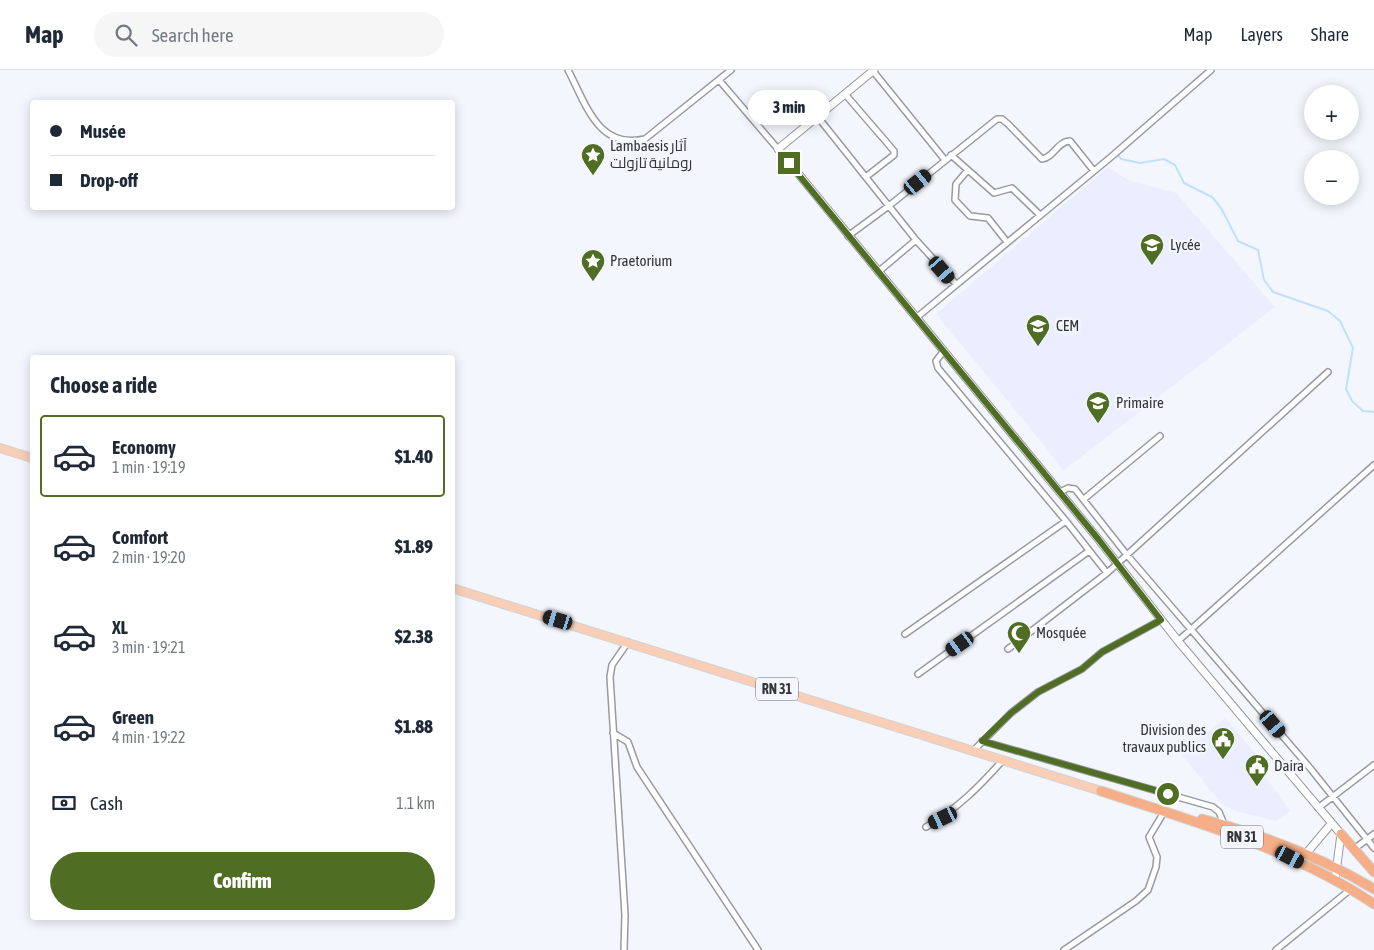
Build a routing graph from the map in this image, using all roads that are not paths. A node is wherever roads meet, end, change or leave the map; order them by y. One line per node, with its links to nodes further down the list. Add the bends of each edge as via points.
1 (568, 70): 5 (street, via 598,126 619,141 632,142 645,139)
2 (731, 70): 5 (street)
3 (1211, 70): 12 (street)
4 (874, 71): 6 (street); 10 (street)
5 (719, 80): 8 (street)
6 (845, 94): 7 (street); 13 (street, via 894,151 894,155)
7 (817, 116): 8 (street); 13 (street)
8 (778, 149): 16 (street)
9 (951, 155): 10 (street); 11 (street); 12 (street, via 999,118 1042,159 1068,140)
10 (945, 160): 14 (street)
11 (967, 171): 15 (street, via 994,193 1014,189); 18 (street, via 956,184 955,200 970,216 988,218)
12 (1094, 171): 15 (street)
13 (867, 176): 14 (street)
14 (890, 205): 16 (street); 17 (street)
15 (1040, 215): 18 (street)
16 (848, 236): 19 (street)
17 (916, 240): 19 (street); 20 (street)
18 (1007, 242): 20 (street)
19 (878, 272): 21 (street)
20 (956, 284): 21 (street)
21 (916, 318): 22 (street)
22 (943, 352): 28 (street); 30 (street, via 936,361 938,368)
23 (1328, 372): 32 (street)
24 (1160, 436): 29 (street)
25 (0, 448): 26 (main road)
26 (30, 457)
27 (1374, 465): 37 (street)
28 (1060, 492): 29 (street, via 1076,488); 33 (street)
29 (1084, 499): 32 (street)
30 (1066, 520): 31 (street); 38 (street)
31 (1088, 551): 34 (street); 42 (street)
32 (1127, 555): 33 (street); 37 (street)
33 (1118, 563): 34 (street); 36 (street)
34 (1107, 573): 41 (street)
35 (455, 589): 40 (main road, RN 31)
36 (1161, 620): 39 (street); 44 (street, via 1038,692)
37 (1191, 631): 39 (street); 49 (street)
38 (905, 634)
39 (1178, 641): 50 (street)
40 (628, 642): 43 (street, via 610,671); 45 (main road, RN 31)
41 (1008, 648)
42 (918, 674)
43 (613, 733): 68 (street, via 625,915); 69 (street, via 630,745 637,767)
44 (982, 741): 45 (street); 52 (street, via 1206,804 1217,809)
45 (973, 751): 46 (main road, RN 31)
46 (1003, 760): 48 (main road, RN 31); 54 (street, via 971,796)
47 (1374, 765): 49 (street)
48 (1100, 791): 51 (highway, RN 31); 52 (highway, RN 31)
49 (1333, 797): 50 (street); 57 (street)
50 (1318, 808): 53 (street)
51 (1164, 812): 61 (highway, RN 31, via 1254,841); 70 (street, via 1149,837 1157,856 1148,890)
52 (1224, 824): 60 (highway, RN 31, via 1260,834)
53 (1331, 824): 55 (street); 60 (street)
54 (926, 827)
55 (1341, 834): 59 (highway); 62 (street)
56 (1374, 834): 57 (street)
57 (1367, 839): 58 (street); 59 (street)
58 (1374, 848)
59 (1354, 849): 63 (highway)
60 (1306, 853): 61 (street); 62 (highway, RN 31)
61 (1299, 862): 64 (highway, RN 31)
62 (1336, 868): 64 (street); 66 (highway, RN 31)
63 (1374, 872)
64 (1335, 880): 65 (highway, RN 31)
65 (1351, 889): 67 (highway, RN 31); 71 (street)
66 (1374, 889)
67 (1374, 904)
68 (624, 950)
69 (758, 950)
70 (1064, 950)
71 (1276, 950)

